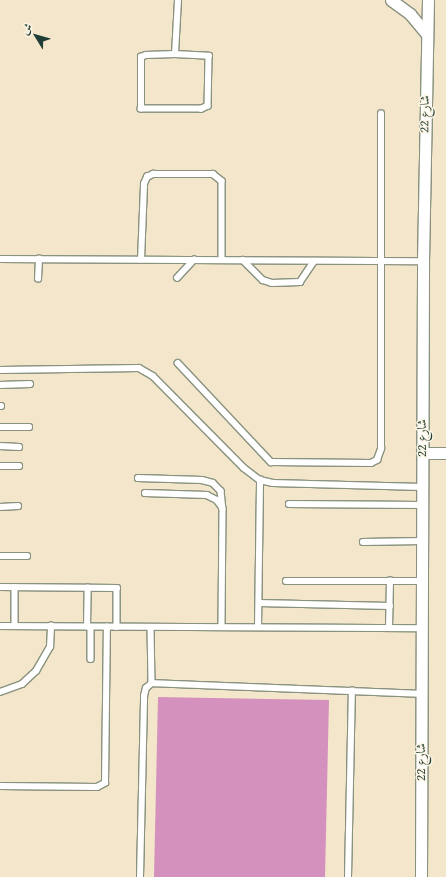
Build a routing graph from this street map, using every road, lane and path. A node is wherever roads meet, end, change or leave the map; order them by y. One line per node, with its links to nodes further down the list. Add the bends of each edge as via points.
1 (178, 0): 5 (lane)
2 (391, 0): 4 (street, via 410,14)
3 (428, 0): 4 (street, شارع 22)
4 (427, 34): 15 (street, شارع 22)
5 (175, 54): 5 (lane, via 146,54 142,57 141,109 202,109 208,106 209,56)
6 (382, 114): 14 (lane)
7 (0, 259): 8 (lane)
8 (39, 259): 9 (lane); 17 (lane)
9 (141, 260): 10 (lane); 11 (lane, via 144,184 146,177 153,174 216,175 222,182)
10 (194, 260): 11 (lane); 16 (lane)
11 (222, 260): 12 (lane)
12 (244, 260): 13 (lane); 13 (lane, via 269,283 300,282)
13 (314, 261): 14 (lane)
14 (381, 261): 15 (lane); 18 (lane, via 381,449 379,457 374,462 270,462)
15 (423, 261): 26 (street, شارع 22)
16 (177, 278)
17 (38, 279)
18 (178, 364)
19 (0, 370): 31 (lane, via 139,368 153,376 244,468)
20 (30, 384): 21 (lane)
21 (0, 385)
22 (0, 427): 23 (lane)
23 (29, 427)
24 (0, 446): 25 (lane)
25 (19, 446)
26 (422, 453): 27 (street); 32 (street, شارع 22)
27 (446, 453)
28 (0, 466): 29 (lane)
29 (19, 466)
30 (138, 478): 38 (lane, via 208,481 221,492)
31 (260, 480): 32 (lane, via 273,483); 49 (lane)
32 (422, 487): 35 (street, شارع 22)
33 (145, 493): 38 (lane, via 207,495 217,500)
34 (289, 504): 35 (lane)
35 (422, 505): 39 (street, شارع 22)
36 (18, 506): 37 (lane)
37 (0, 507)
38 (223, 509): 58 (lane)
39 (422, 541): 40 (lane); 45 (street, شارع 22)
40 (363, 542)
41 (0, 556): 42 (lane)
42 (27, 556)
43 (286, 581): 44 (lane)
44 (390, 581): 45 (lane); 50 (lane)
45 (422, 581): 61 (street, شارع 22)
46 (0, 587): 47 (lane)
47 (15, 587): 48 (lane); 52 (lane)
48 (88, 588): 54 (lane, via 117,588); 55 (lane)
49 (259, 603): 50 (lane); 59 (lane)
50 (390, 606): 60 (lane)
51 (0, 626): 52 (lane)
52 (15, 626): 53 (lane)
53 (51, 626): 55 (lane); 65 (lane, via 50,647 36,671 18,686)
54 (117, 626): 56 (lane); 57 (lane)
55 (89, 627): 56 (lane); 62 (lane)
56 (107, 627): 67 (lane, via 105,783 97,787)
57 (151, 627): 58 (lane); 63 (lane)
58 (222, 627): 59 (lane)
59 (258, 627): 60 (lane)
60 (389, 628): 61 (lane)
61 (422, 628): 66 (street, شارع 22)
62 (91, 659)
63 (152, 683): 64 (lane); 68 (lane, via 146,688 144,696)
64 (352, 691): 66 (lane); 69 (lane)
65 (0, 692)
66 (422, 694): 70 (street, شارع 22)
67 (0, 786)
68 (140, 877)
69 (348, 877)
70 (421, 877)

